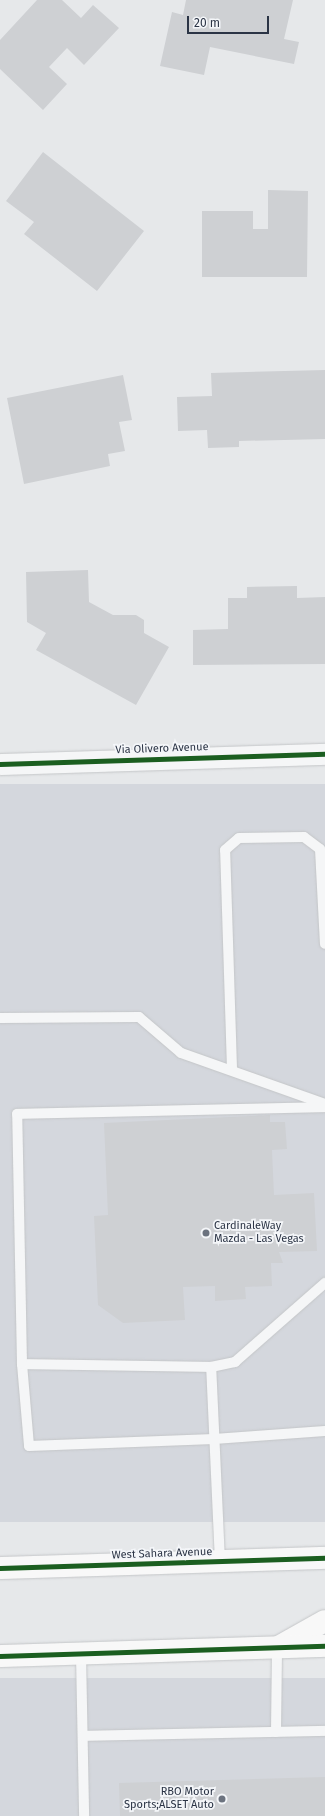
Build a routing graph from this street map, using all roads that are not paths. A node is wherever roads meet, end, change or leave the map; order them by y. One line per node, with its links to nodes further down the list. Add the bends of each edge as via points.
1 (325, 754): 2 (street, Via Olivero Avenue)
2 (0, 764)
3 (325, 944): 5 (lane, via 320,849 304,837 239,838 225,850)
4 (0, 1018): 5 (lane, via 138,1017 180,1053)
5 (232, 1070): 6 (lane)
6 (325, 1104)
7 (325, 1107): 9 (lane, via 17,1114)
8 (325, 1284): 10 (lane, via 235,1362)
9 (22, 1364): 10 (lane); 12 (lane, via 29,1446)
10 (211, 1367): 12 (lane)
11 (325, 1431): 12 (lane)
12 (214, 1439): 14 (lane)
13 (325, 1558): 14 (main road, West Sahara Avenue)
14 (220, 1562): 15 (main road, West Sahara Avenue)
15 (0, 1568)
16 (325, 1621): 18 (main road)
17 (325, 1646): 18 (main road)
18 (277, 1648): 19 (main road); 22 (lane)
19 (81, 1654): 20 (main road); 23 (lane)
20 (0, 1656)
21 (325, 1731): 22 (lane)
22 (276, 1732): 23 (lane)
23 (82, 1736): 24 (lane)
24 (84, 1816)

